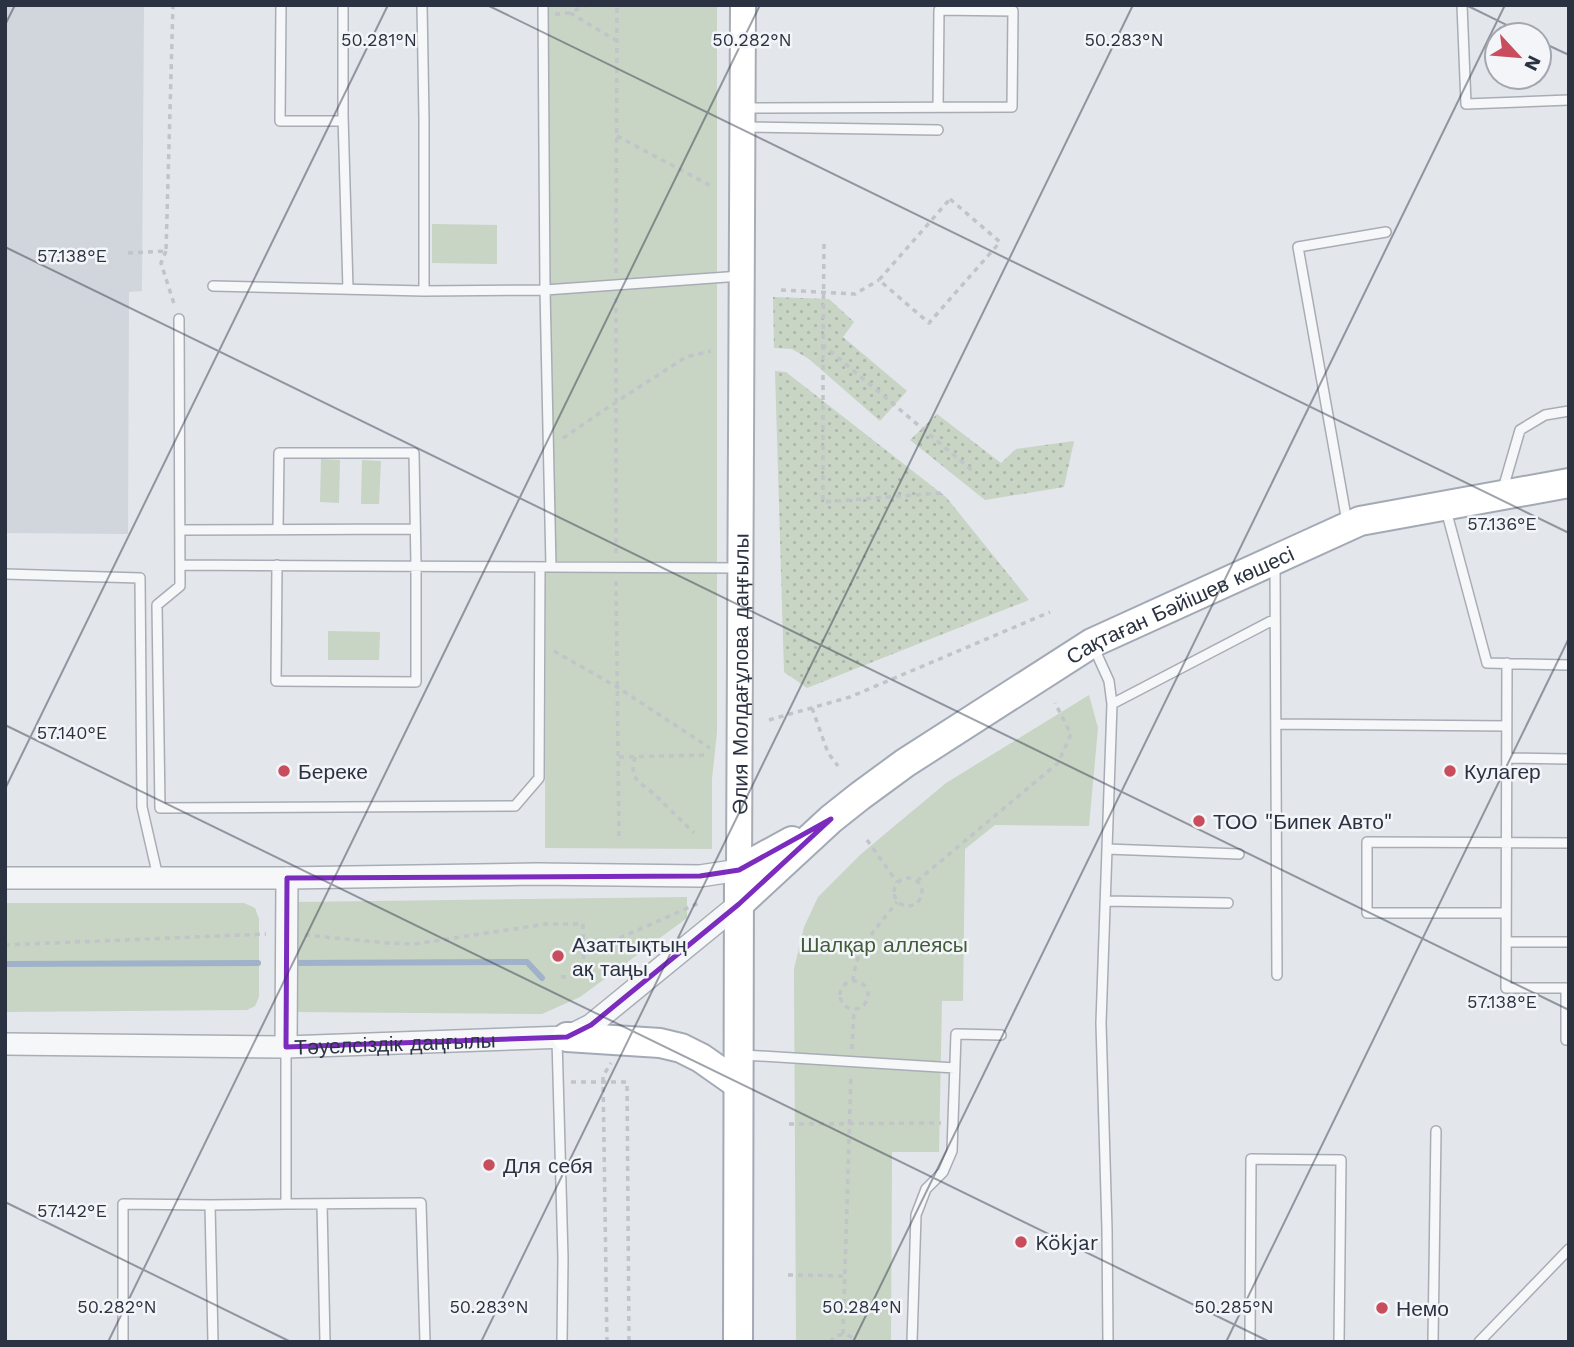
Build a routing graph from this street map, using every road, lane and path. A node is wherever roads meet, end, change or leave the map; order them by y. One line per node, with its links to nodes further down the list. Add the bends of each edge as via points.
1 (173, 5): 21 (path)
2 (281, 5): 15 (lane, via 280,121)
3 (343, 5): 15 (lane)
4 (422, 5): 30 (lane)
5 (586, 5): 10 (path)
6 (617, 5): 11 (path)
7 (743, 5): 14 (main road, Әлия Молдағұлова даңғылы)
8 (1462, 5): 12 (lane, via 1466,104)
9 (543, 10): 10 (path); 28 (lane)
10 (570, 13): 11 (path)
11 (617, 41): 17 (path)
12 (1569, 100)
13 (937, 107): 13 (lane, via 1012,107 1013,11 939,10); 14 (lane)
14 (743, 117): 16 (lane); 23 (main road, Әлия Молдағұлова даңғылы)
15 (343, 121): 27 (lane)
16 (937, 130)
17 (616, 136): 18 (path); 25 (path)
18 (711, 186)
19 (1386, 232): 43 (lane, via 1297,247)
20 (824, 244): 31 (path)
21 (166, 251): 22 (path); 32 (path, via 161,263)
22 (128, 253)
23 (742, 276): 25 (lane); 54 (main road, Әлия Молдағұлова даңғылы)
24 (879, 280): 24 (path, via 950,199 1000,242 929,323); 31 (path, via 855,294)
25 (615, 285): 28 (lane); 35 (path)
26 (213, 286): 27 (lane)
27 (348, 289): 30 (lane)
28 (545, 290): 30 (lane); 37 (lane)
29 (781, 290): 31 (path)
30 (424, 291)
31 (823, 292): 33 (path)
32 (179, 319): 46 (lane)
33 (823, 345): 38 (path); 40 (path, via 823,502)
34 (711, 351): 35 (path, via 686,357)
35 (616, 402): 37 (path); 53 (path)
36 (1569, 411): 41 (lane, via 1545,415 1520,430)
37 (548, 448): 52 (lane)
38 (974, 472)
39 (1569, 483): 41 (main road, Сақтаған Бәйішев көшесі)
40 (941, 493)
41 (1501, 495): 42 (main road, Сақтаған Бәйішев көшесі)
42 (1445, 505): 43 (main road, Сақтаған Бәйішев көшесі); 60 (lane, via 1487,663)
43 (1348, 526): 47 (main road, Сақтаған Бәйішев көшесі)
44 (278, 529): 45 (lane); 45 (lane, via 279,453 414,453); 46 (lane)
45 (415, 529): 50 (lane)
46 (180, 530): 48 (lane)
47 (1276, 559): 57 (lane); 59 (main road, Сақтаған Бәйішев көшесі)
48 (181, 565): 49 (lane); 77 (lane, via 180,586 157,606)
49 (278, 565): 50 (lane); 50 (lane, via 276,681 416,682)
50 (416, 565): 51 (lane)
51 (540, 567): 52 (lane); 58 (lane)
52 (551, 567): 53 (lane)
53 (616, 567): 54 (lane); 62 (path)
54 (741, 568): 86 (main road, Әлия Молдағұлова даңғылы)
55 (5, 574): 76 (lane, via 140,578)
56 (1050, 612): 65 (path, via 850,697)
57 (1275, 620): 64 (lane); 67 (lane)
58 (539, 643): 62 (path); 77 (lane, via 539,778 515,806)
59 (1092, 643): 64 (lane, via 1109,681); 78 (main road, Сақтаған Бәйішев көшесі, via 905,763)
60 (1507, 663): 61 (lane); 68 (lane)
61 (1569, 664)
62 (617, 687): 69 (path); 71 (path)
63 (1055, 703): 90 (path, via 1071,734 1058,763)
64 (1112, 704): 84 (lane)
65 (812, 708): 66 (path); 75 (path, via 828,753)
66 (769, 720)
67 (1276, 724): 68 (lane); 103 (lane)
68 (1507, 726): 73 (lane)
69 (710, 748)
70 (708, 755): 72 (path)
71 (618, 757): 72 (path); 80 (path)
72 (635, 757): 79 (path, via 634,776)
73 (1507, 758): 74 (lane); 82 (lane)
74 (1569, 759)
75 (838, 766)
76 (142, 807): 77 (lane); 87 (lane)
77 (160, 808)
78 (831, 819): 86 (main road, Сақтаған Бәйішев көшесі); 96 (main road, Сақтаған Бәйішев көшесі)
79 (694, 833)
80 (620, 838)
81 (867, 840): 91 (path)
82 (1507, 841): 83 (lane); 97 (lane); 97 (lane, via 1367,842 1367,913)
83 (1569, 843)
84 (1107, 849): 85 (lane); 92 (lane)
85 (1239, 854)
86 (739, 870): 89 (street, via 700,876); 96 (main road, Әлия Молдағұлова даңғылы)
87 (158, 877): 88 (street); 89 (street)
88 (5, 878)
89 (287, 878): 98 (street)
90 (917, 881): 91 (path, via 908,877); 93 (path, via 922,889 918,902 909,906)
91 (897, 882): 93 (path, via 893,892)
92 (1105, 901): 94 (lane); 141 (lane, via 1101,1023)
93 (897, 902): 105 (path, via 861,949)
94 (1228, 902)
95 (699, 903): 102 (path)
96 (739, 904): 108 (street, Тәуелсіздік даңғылы, via 591,1025); 113 (main road, Әлия Молдағұлова даңғылы)
97 (1506, 913): 99 (lane)
98 (287, 933): 101 (path); 102 (path, via 415,944 546,924 583,924); 112 (street)
99 (1506, 942): 100 (lane); 109 (lane, via 1506,988 1566,988)
100 (1569, 942)
101 (5, 945)
102 (583, 954): 104 (path, via 584,976)
103 (1277, 975)
104 (558, 977)
105 (853, 981): 106 (path, via 843,986 840,995 843,1004); 106 (path, via 863,984 869,997 865,1006)
106 (854, 1010): 114 (path)
107 (1001, 1035): 115 (lane, via 956,1034)
108 (562, 1037): 110 (main road); 112 (street, Тәуелсіздік даңғылы); 116 (lane)
109 (1569, 1040)
110 (626, 1041): 117 (path); 118 (main road, via 681,1048)
111 (5, 1044): 112 (street, Тәуелсіздік даңғылы)
112 (286, 1047): 123 (lane)
113 (738, 1055): 114 (lane); 118 (main road, Әлия Молдағұлова даңғылы)
114 (851, 1062): 115 (lane); 119 (path)
115 (955, 1068): 120 (lane)
116 (558, 1082): 117 (path); 134 (lane)
117 (603, 1083): 135 (path); 136 (path, via 627,1082)
118 (738, 1084): 137 (main road, Әлия Молдағұлова даңғылы)
119 (849, 1123): 120 (path); 121 (path); 128 (path)
120 (953, 1123): 140 (lane, via 952,1151 943,1172 926,1189 916,1215)
121 (789, 1124)
122 (1436, 1131): 144 (lane)
123 (286, 1204): 124 (lane); 125 (lane)
124 (322, 1204): 132 (lane); 133 (lane, via 421,1203)
125 (210, 1205): 130 (lane, via 124,1204); 131 (lane)
126 (1569, 1249): 145 (lane)
127 (788, 1275): 128 (path)
128 (845, 1276): 129 (path)
129 (843, 1334): 138 (path); 139 (path)
130 (123, 1342)
131 (213, 1342)
132 (325, 1342)
133 (425, 1342)
134 (562, 1342)
135 (607, 1342)
136 (629, 1342)
137 (738, 1342)
138 (830, 1342)
139 (856, 1342)
140 (912, 1342)
141 (1108, 1342)
142 (1250, 1342): 143 (lane, via 1251,1159 1341,1160)
143 (1339, 1342)
144 (1433, 1342)
145 (1479, 1342)

